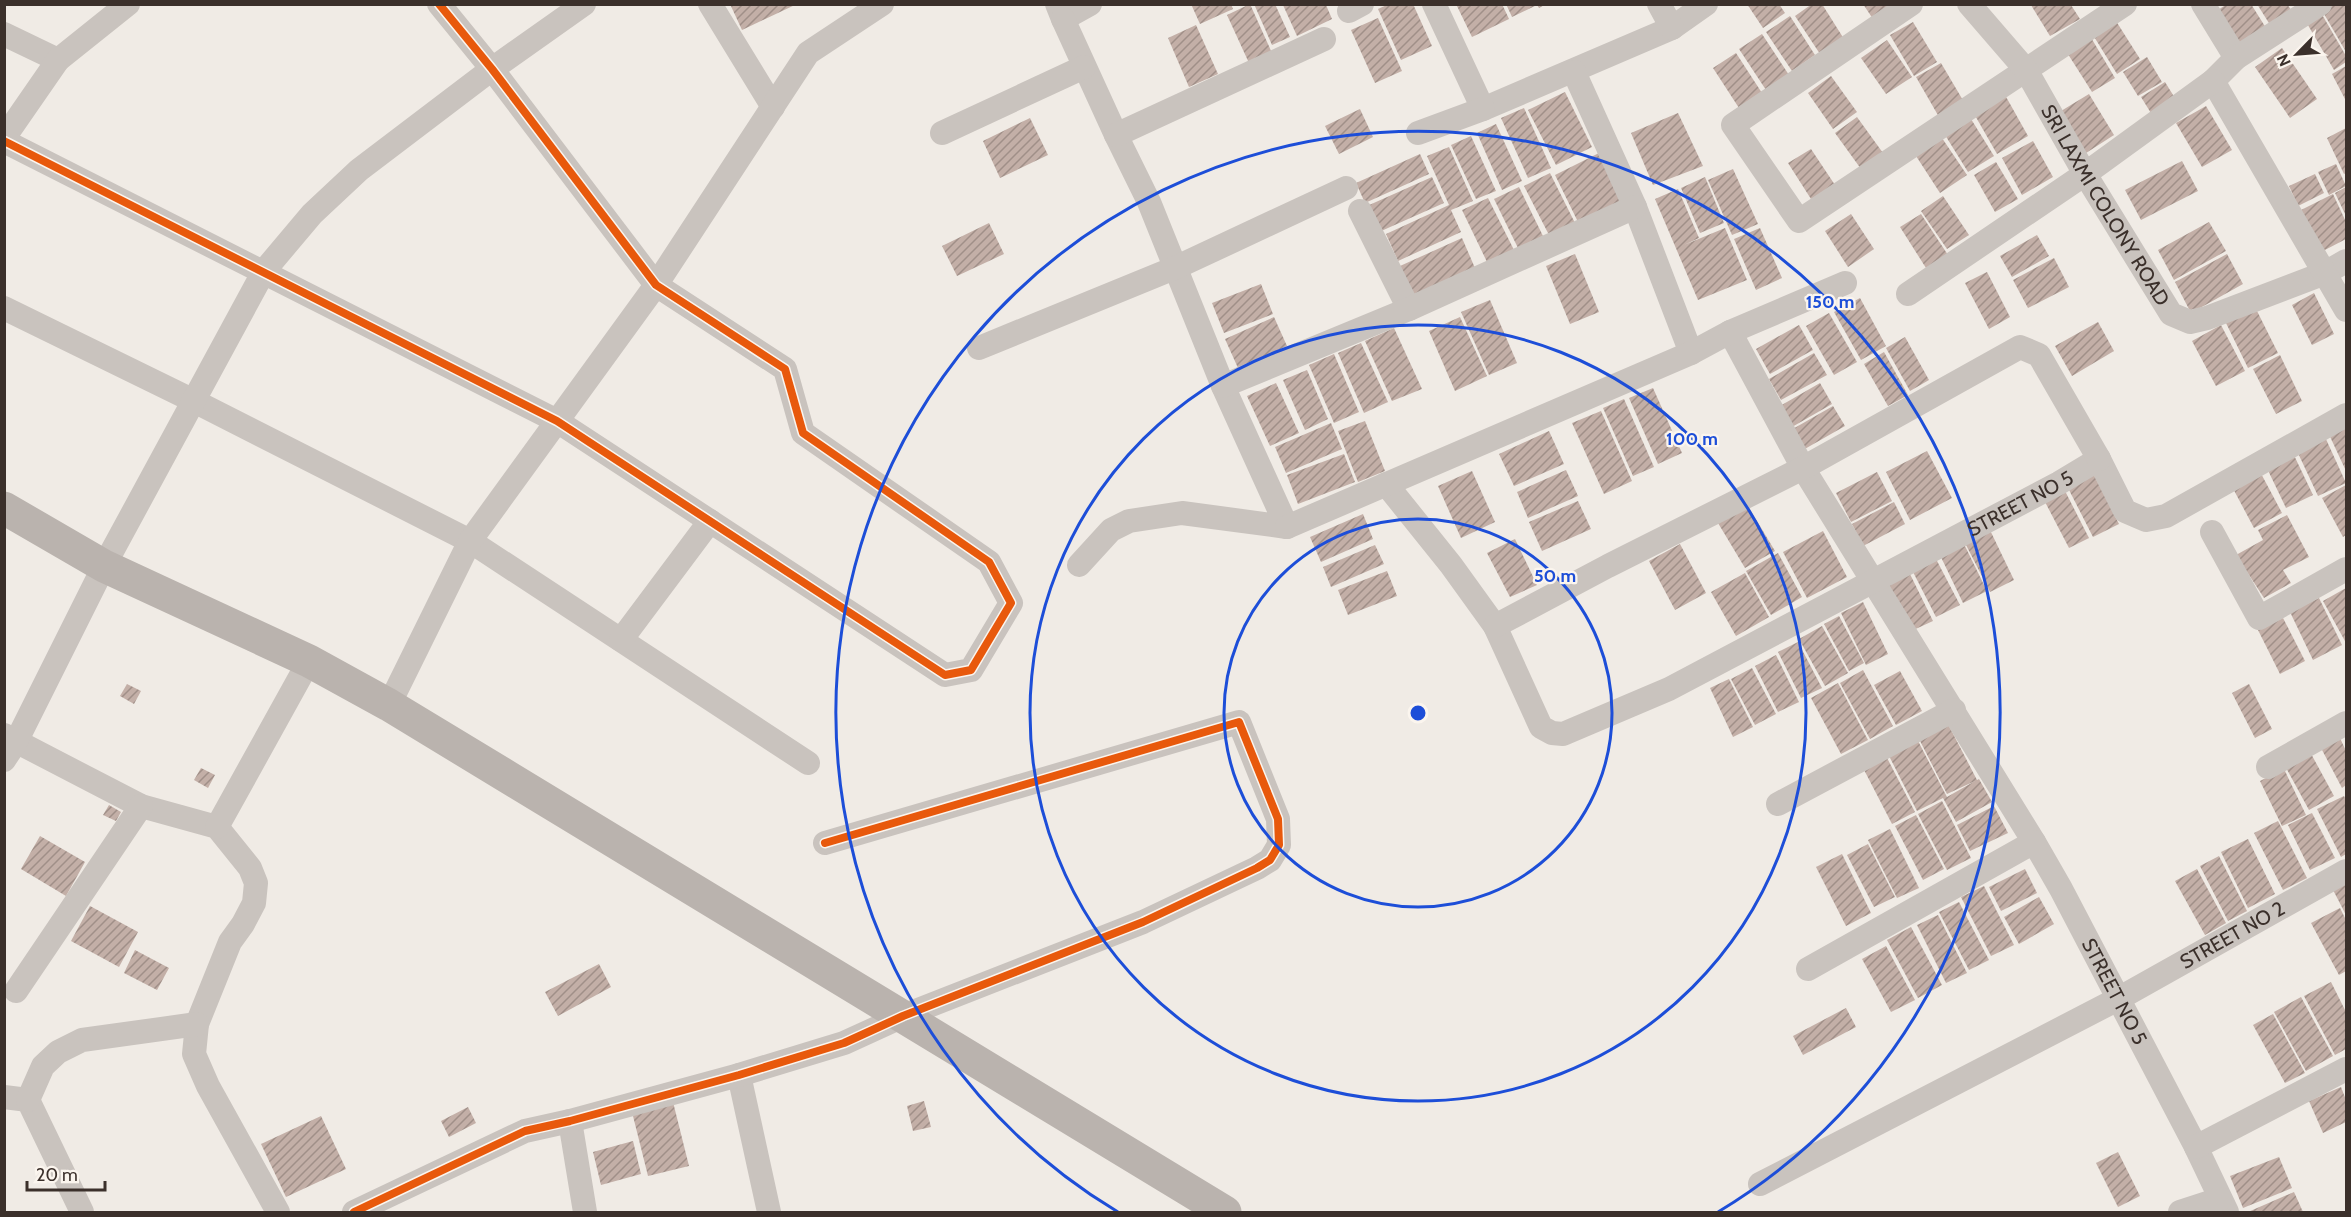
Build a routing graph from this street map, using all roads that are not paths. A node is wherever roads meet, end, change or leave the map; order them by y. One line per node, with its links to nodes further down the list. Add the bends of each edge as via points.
1 (128, 4): 20 (street)
2 (439, 4): 22 (street)
3 (584, 4): 22 (street)
4 (710, 4): 26 (street)
5 (882, 4): 26 (street, via 808,53)
6 (1090, 4): 15 (street)
7 (1434, 4): 27 (street)
8 (1659, 4): 16 (street)
9 (1706, 4): 16 (street)
10 (1911, 4): 23 (street, via 1733,125 1799,221)
11 (1969, 4): 23 (street, SRI LAXMI COLONY ROAD)
12 (2125, 4): 23 (street)
13 (2203, 4): 19 (street)
14 (2320, 4): 19 (street)
15 (1060, 12): 21 (street)
16 (1672, 28): 24 (street)
17 (4, 34): 20 (street)
18 (1324, 39): 30 (street)
19 (2236, 58): 25 (street)
20 (58, 60): 31 (street)
21 (1084, 67): 28 (street); 30 (street)
22 (492, 69): 38 (street, via 359,170 312,214); 41 (street)
23 (2026, 70): 32 (street, SRI LAXMI COLONY ROAD)
24 (1574, 72): 27 (street); 34 (street)
25 (2213, 81): 32 (street); 39 (street)
26 (773, 107): 41 (street)
27 (1483, 109): 29 (street)
28 (942, 133)
29 (1418, 133)
30 (1116, 135): 37 (street)
31 (4, 140): 38 (street)
32 (2085, 174): 39 (street, SRI LAXMI COLONY ROAD, via 2171,314 2190,322); 42 (street)
33 (1346, 188): 37 (street)
34 (1635, 207): 44 (street); 48 (street)
35 (1360, 211): 44 (street)
36 (2346, 261): 39 (street, SRI LAXMI COLONY ROAD)
37 (1177, 267): 47 (street); 49 (street)
38 (264, 271): 50 (street); 52 (street)
39 (2325, 273): 45 (street)
40 (1845, 283): 46 (street)
41 (656, 285): 52 (street); 57 (street, via 785,369 803,433 989,562 1011,603 972,670 945,675)
42 (1908, 294)
43 (4, 309): 50 (street)
44 (1409, 309): 49 (street)
45 (2346, 310)
46 (1731, 332): 48 (street); 54 (street, STREET NO 5)
47 (979, 348)
48 (1691, 353): 55 (street)
49 (1223, 387): 58 (street)
50 (194, 401): 60 (street); 62 (street)
51 (2346, 415): 53 (street, via 2166,516 2146,520 2126,511)
52 (557, 421): 57 (street); 60 (street)
53 (2099, 459): 54 (street, via 2039,355 2020,347); 64 (street, STREET NO 5)
54 (1803, 468): 64 (street, STREET NO 5); 65 (street)
55 (1386, 484): 58 (street); 65 (street, STREET NO 5)
56 (4, 508): 62 (street)
57 (710, 521): 66 (street)
58 (1287, 527): 61 (street, via 1182,513 1128,521 1111,530)
59 (2212, 532): 63 (street, via 2259,618)
60 (470, 541): 66 (street); 68 (street)
61 (1079, 565)
62 (104, 566): 67 (street); 71 (street)
63 (2346, 569)
64 (1872, 581): 65 (street, STREET NO 5, via 1668,689 1563,734 1540,727); 69 (street, STREET NO 5)
65 (1495, 626)
66 (621, 640): 72 (street)
67 (309, 661): 68 (street); 76 (street)
68 (389, 705): 83 (street)
69 (1954, 710): 74 (street); 77 (street, STREET NO 5)
70 (2346, 723): 73 (street)
71 (8, 746): 75 (street)
72 (808, 763)
73 (2268, 767)
74 (1778, 804)
75 (141, 806): 76 (street); 81 (street)
76 (217, 827): 84 (street, via 250,868 256,883 254,903 230,942)
77 (2034, 842): 80 (street); 82 (street, STREET NO 5)
78 (825, 843): 83 (street, via 1239,722 1278,819 1279,845 1270,860 1143,922)
79 (2346, 871): 82 (street, STREET NO 2)
80 (1808, 969)
81 (16, 991)
82 (2118, 999): 89 (street, STREET NO 5); 90 (street, STREET NO 2)
83 (903, 1016): 86 (street, via 844,1042); 97 (street)
84 (197, 1024): 87 (street, via 82,1040 58,1052); 93 (street, via 194,1054)
85 (2346, 1069): 89 (street)
86 (739, 1075): 88 (street); 96 (street)
87 (16, 1099): 92 (street)
88 (570, 1121): 94 (street, via 525,1131); 95 (street)
89 (2196, 1147): 91 (street, STREET NO 5)
90 (1760, 1184)
91 (2224, 1206): 98 (street)
92 (82, 1212)
93 (278, 1212)
94 (354, 1212)
95 (585, 1212)
96 (769, 1212)
97 (1225, 1212)
98 (2180, 1212)

